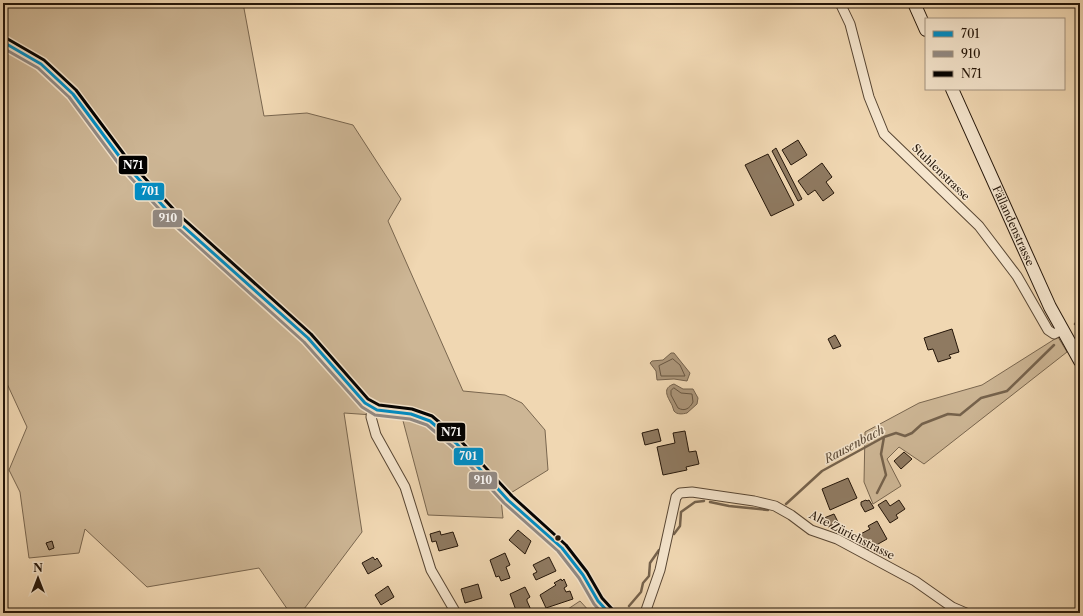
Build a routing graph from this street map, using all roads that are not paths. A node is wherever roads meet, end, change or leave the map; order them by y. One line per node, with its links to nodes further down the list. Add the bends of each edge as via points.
1 (840, 3): 6 (street, Stuhlenstrasse, via 850,24 869,97 884,134 979,226 1017,276 1048,330 1054,334)
2 (914, 3): 3 (street)
3 (925, 28)
4 (3, 42): 8 (street, via 41,64 72,94 125,164 174,218 308,338 365,403)
5 (952, 90): 6 (street, Fällandenstrasse)
6 (1062, 330): 7 (street, Fällandenstrasse)
7 (1080, 361)
8 (372, 407): 9 (street, via 376,435 405,487 432,570); 10 (street, via 385,412 411,414 430,421 456,444 503,495 562,548 583,575 598,601)
9 (456, 613)
10 (610, 613)
11 (645, 613): 12 (street, Alte Zürichstrasse, via 660,570 676,497 680,493 692,492 775,506 812,530 837,539 915,581 952,607)
12 (966, 613)

